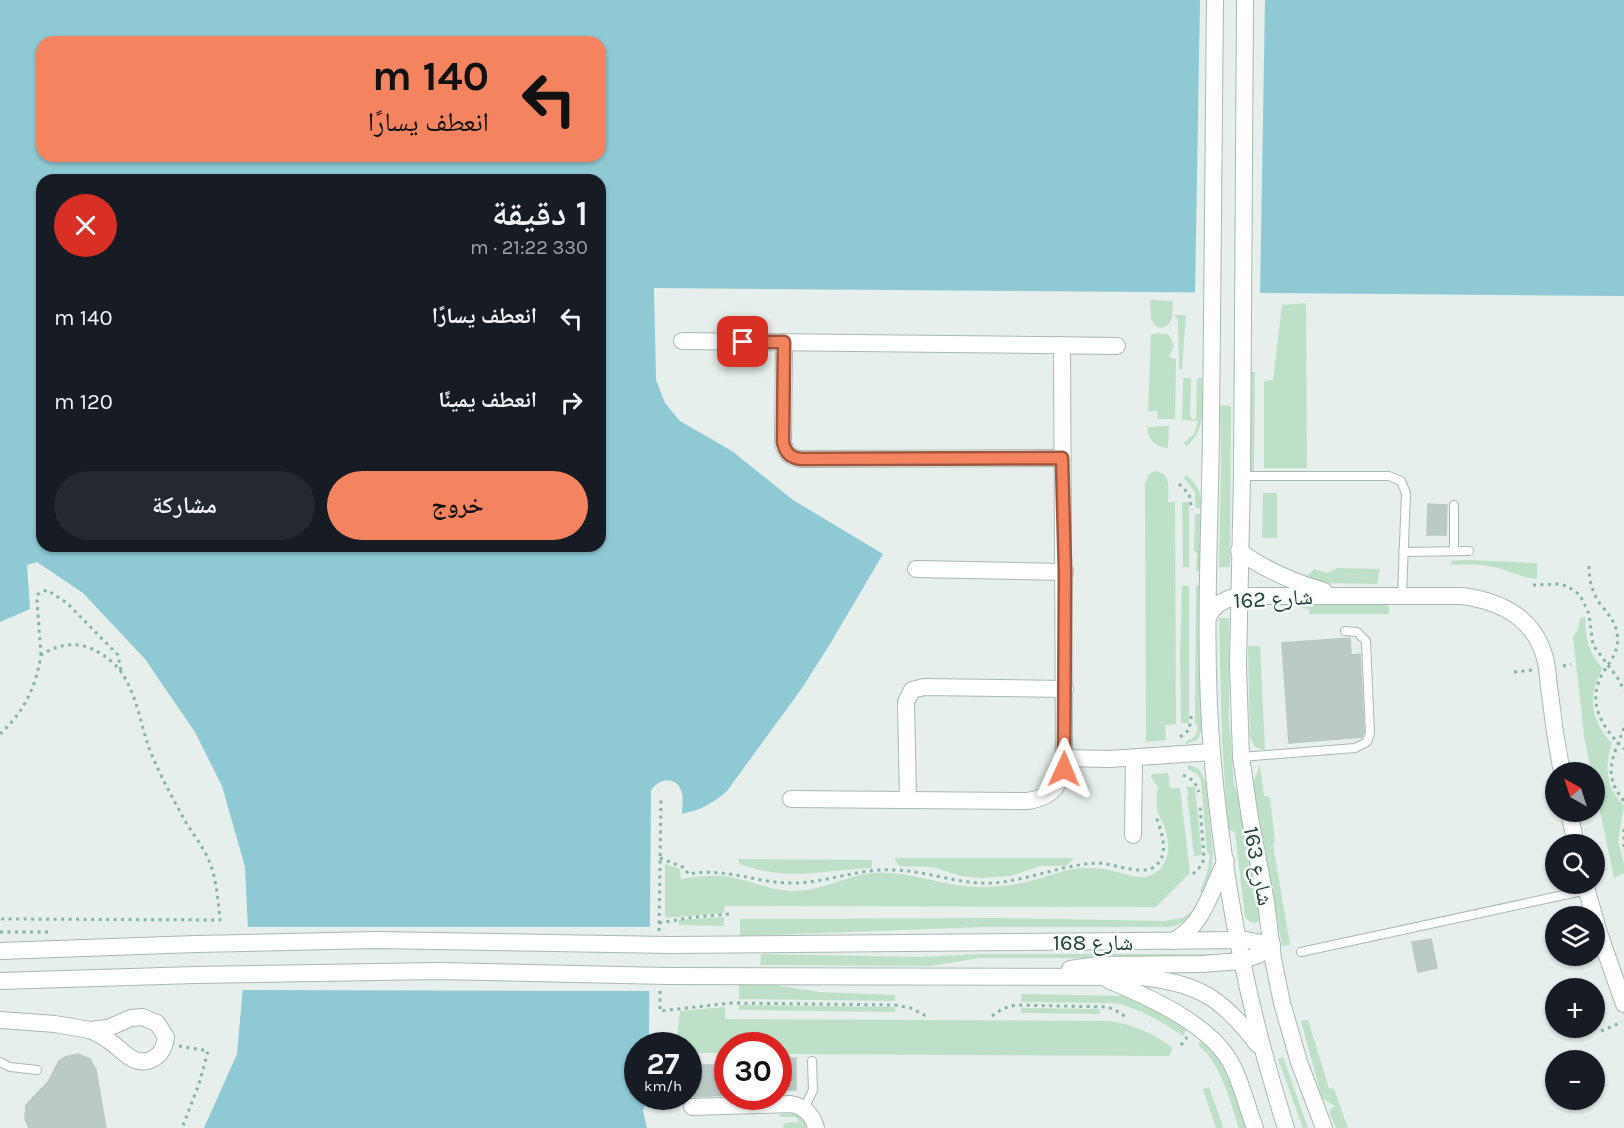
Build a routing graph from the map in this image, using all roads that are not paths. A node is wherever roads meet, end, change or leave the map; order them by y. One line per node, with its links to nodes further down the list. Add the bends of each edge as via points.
1 (1215, 0): 19 (street, شارع 163)
2 (1245, 0): 8 (street, شارع 163)
3 (682, 341): 4 (street)
4 (784, 342): 5 (street); 7 (street, via 783,442 792,457)
5 (1062, 345): 6 (street); 7 (street)
6 (1117, 346)
7 (1062, 458): 15 (street)
8 (1242, 476): 10 (street, شارع 163); 13 (lane, via 1398,478 1406,489)
9 (1454, 505): 11 (lane)
10 (1239, 551): 16 (street, شارع 162, via 1281,576); 18 (street, شارع 163)
11 (1454, 551): 12 (lane); 13 (lane)
12 (1469, 551)
13 (1404, 552): 17 (lane)
14 (916, 569): 15 (street)
15 (1065, 572): 21 (street)
16 (1346, 596): 17 (street, شارع 162); 18 (street, شارع 162)
17 (1401, 596): 26 (street, شارع 162, via 1462,596 1490,601 1515,614 1534,634 1547,665)
18 (1240, 597): 19 (street, شارع 162, via 1224,600); 23 (street, شارع 163)
19 (1208, 617): 22 (street, شارع 163)
20 (1345, 631): 23 (lane, via 1357,632 1366,642 1370,733 1367,742 1355,748)
21 (1065, 689): 24 (street); 28 (street, via 912,690 906,702)
22 (1212, 752): 25 (street); 30 (street, شارع 163)
23 (1241, 757): 35 (street, شارع 163)
24 (1064, 758): 25 (street); 28 (street, via 1059,783 1049,794 1035,800)
25 (1134, 758): 29 (street)
26 (1561, 762)
27 (791, 799): 28 (street)
28 (908, 800)
29 (1133, 835)
30 (1226, 861): 33 (street, شارع 163); 34 (street, شارع 163, via 1200,918)
31 (1555, 894): 37 (lane)
32 (1588, 894): 42 (street)
33 (1238, 940): 34 (street, شارع 168); 35 (street, شارع 168); 38 (street, شارع 163)
34 (1173, 941): 36 (street, شارع 168, bridge, via 670,945 376,940)
35 (1272, 945): 38 (street, شارع 168); 54 (street, شارع 163, via 1290,1032)
36 (0, 951)
37 (1301, 952)
38 (1241, 961): 40 (street, شارع 168, via 1098,965); 45 (street, شارع 163)
39 (1102, 977): 40 (street, شارع 168); 45 (street, شارع 168, via 1150,978 1194,987 1227,1010); 52 (street, via 1162,1006 1215,1042 1233,1066)
40 (1033, 978): 41 (street, شارع 168, bridge, via 438,972)
41 (0, 981)
42 (1624, 1004)
43 (0, 1020): 44 (street)
44 (90, 1030): 44 (street, via 142,1017 161,1027 166,1037 159,1055 141,1062)
45 (1263, 1050): 53 (street, شارع 163)
46 (812, 1061): 50 (lane, via 813,1090)
47 (0, 1062): 48 (lane)
48 (37, 1070)
49 (792, 1105): 50 (street)
50 (804, 1108): 51 (street)
51 (816, 1128)
52 (1255, 1128)
53 (1286, 1128)
54 (1324, 1128)

